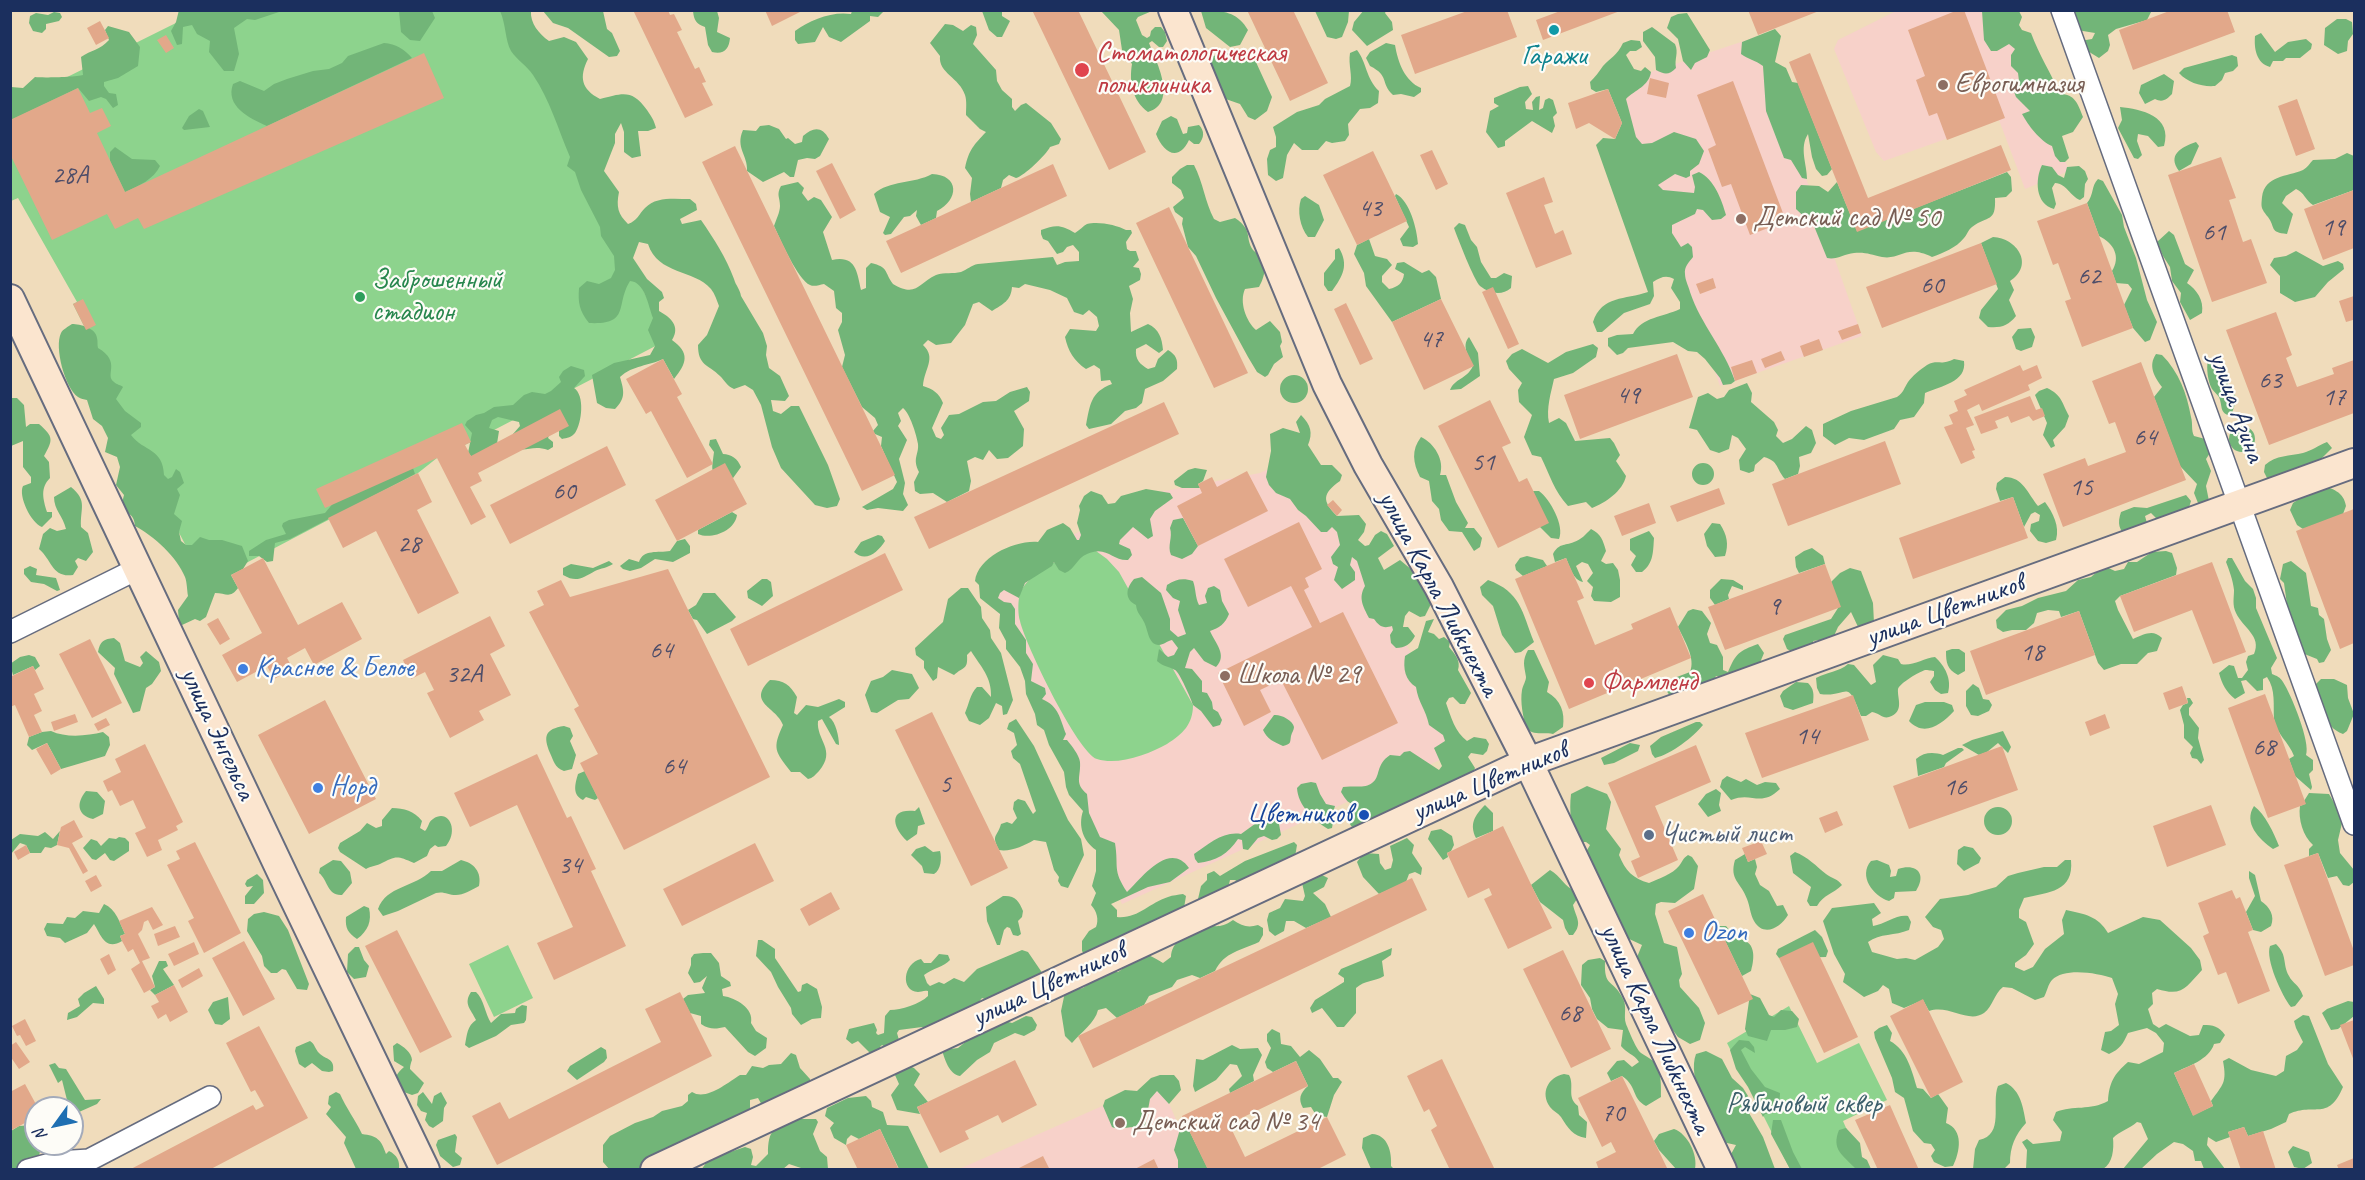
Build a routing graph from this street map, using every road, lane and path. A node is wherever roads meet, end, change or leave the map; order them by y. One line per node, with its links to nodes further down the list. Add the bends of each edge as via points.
1 (1173, 10): 8 (street, улица Карла Либкнехта, via 1327,384 1368,465 1439,587)
2 (2062, 10): 5 (street, улица Азина)
3 (10, 299): 6 (street, улица Энгельса)
4 (2355, 463): 5 (street, улица Цветников)
5 (2240, 504): 8 (street, улица Цветников); 9 (street, улица Азина)
6 (139, 568): 7 (street); 12 (street, улица Энгельса)
7 (10, 632)
8 (1528, 762): 13 (street, улица Цветников); 14 (street, улица Карла Либкнехта)
9 (2355, 824)
10 (210, 1097): 11 (street, via 88,1160 57,1162)
11 (28, 1170)
12 (425, 1170)
13 (655, 1170)
14 (1722, 1170)

